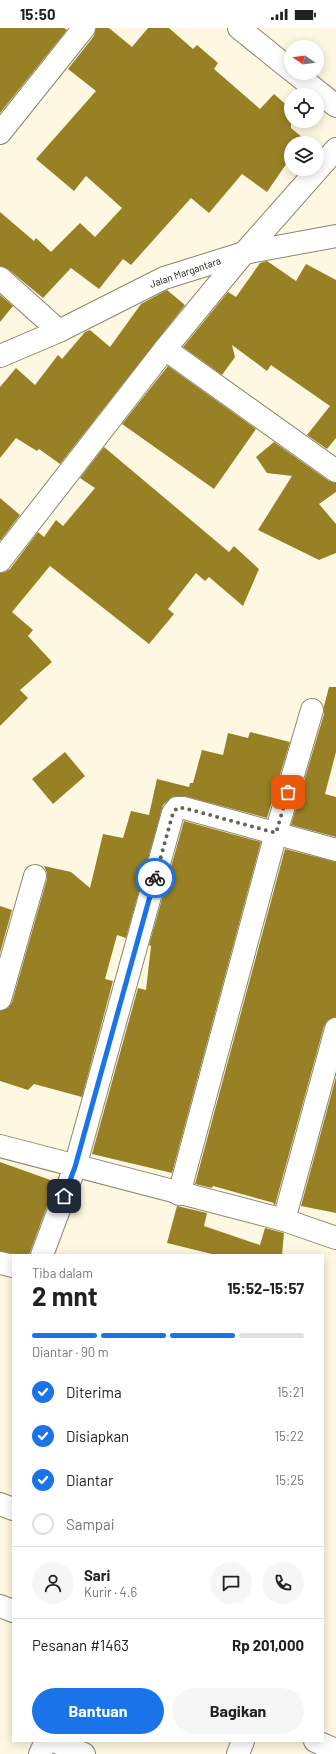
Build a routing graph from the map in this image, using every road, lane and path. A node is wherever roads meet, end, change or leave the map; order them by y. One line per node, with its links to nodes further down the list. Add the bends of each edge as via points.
1 (84, 28): 6 (main road)
2 (239, 28): 3 (main road)
3 (284, 64)
4 (304, 80): 5 (main road)
5 (336, 106)
6 (0, 133)
7 (336, 149): 9 (main road)
8 (336, 236): 9 (main road, Jalan Margantara)
9 (244, 253): 11 (main road, Jalan Margantara, via 156,281); 12 (main road)
10 (0, 278): 11 (main road)
11 (59, 331): 13 (main road, Jalan Margantara)
12 (165, 349): 14 (main road); 15 (main road)
13 (0, 356)
14 (336, 471)
15 (0, 561)
16 (312, 710): 17 (main road)
17 (276, 833): 18 (main road); 23 (main road, via 184,808 177,808 173,813); 24 (main road)
18 (336, 850)
19 (35, 876): 20 (main road)
20 (0, 999)
21 (336, 1029): 25 (main road)
22 (0, 1146): 23 (main road)
23 (75, 1167): 24 (main road); 27 (main road)
24 (179, 1194): 25 (main road)
25 (284, 1220): 26 (main road)
26 (336, 1238)
27 (42, 1254)
28 (0, 1263): 29 (main road)
29 (12, 1266)
30 (0, 1504): 31 (main road)
31 (12, 1509)
32 (0, 1606): 33 (main road)
33 (12, 1611)
34 (46, 1742): 39 (main road)
35 (56, 1742): 40 (main road)
36 (243, 1742): 41 (main road)
37 (317, 1742): 38 (main road)
38 (336, 1750)
39 (40, 1754)
40 (84, 1754)
41 (238, 1754)

